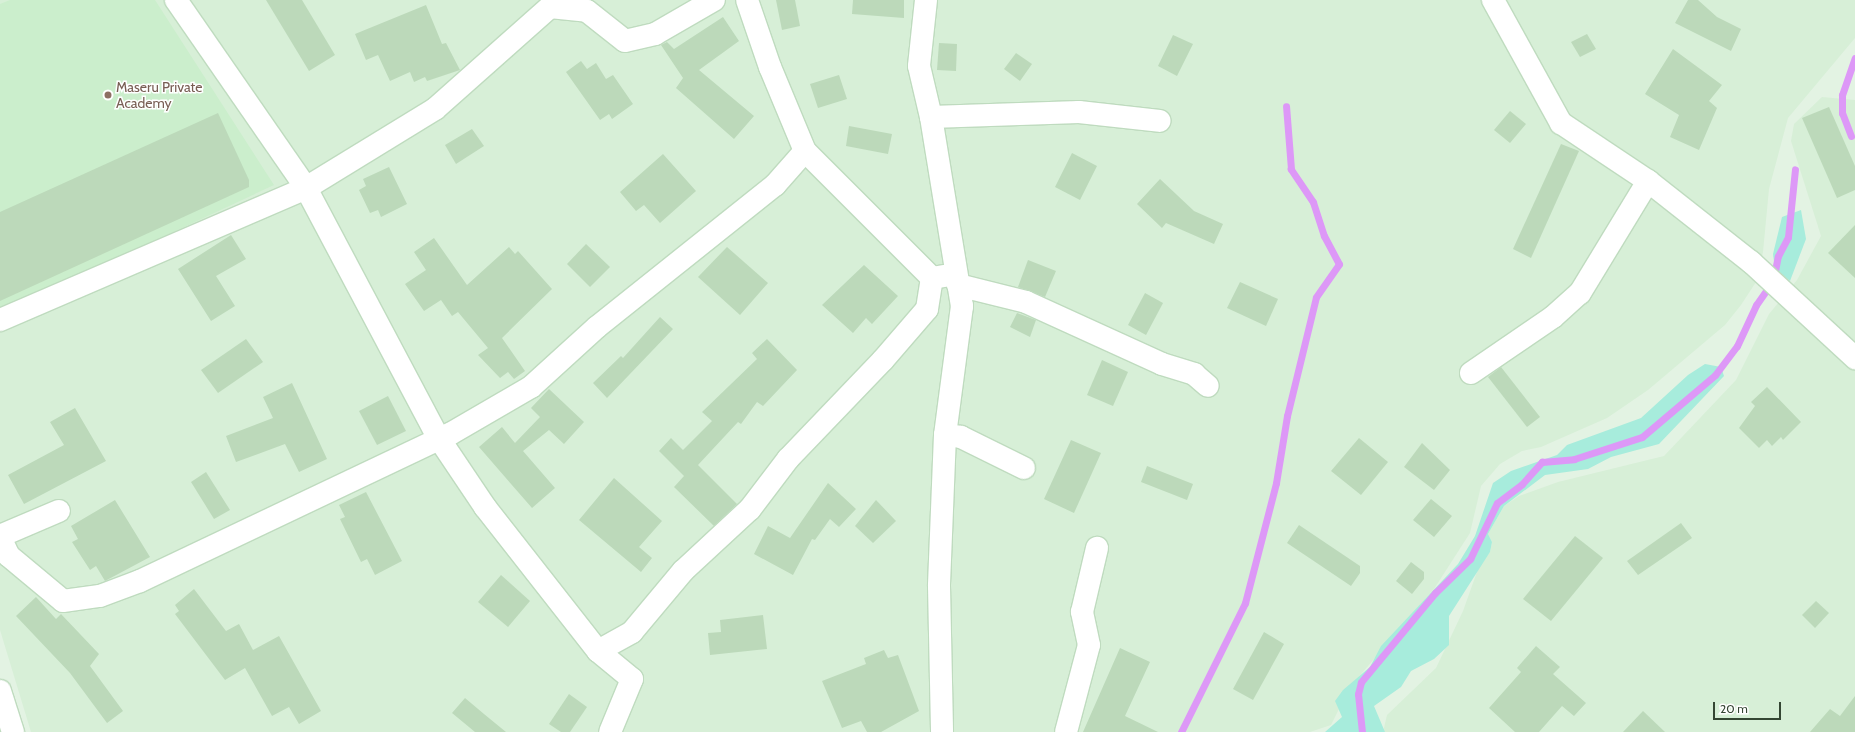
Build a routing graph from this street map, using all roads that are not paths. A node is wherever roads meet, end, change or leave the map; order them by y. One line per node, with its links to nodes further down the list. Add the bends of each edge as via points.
1 (176, 0): 10 (street)
2 (714, 0): 10 (street, via 655,34 625,41 586,11 550,7 435,109)
3 (747, 0): 8 (street, via 770,67)
4 (926, 0): 6 (street, via 919,66)
5 (1492, 0): 9 (street, via 1561,124)
6 (931, 117): 7 (street, via 1079,112); 12 (street)
7 (1160, 121)
8 (805, 151): 11 (street); 18 (street, via 775,185 597,327 531,387 450,434)
9 (1648, 181): 14 (street, via 1751,262); 15 (street, via 1580,292 1553,317)
10 (306, 188): 13 (street); 18 (street)
11 (932, 278): 12 (street); 23 (street, via 927,309 884,360 788,459 750,509 683,571 632,632)
12 (957, 280): 16 (street, via 1026,302 1162,364 1194,374); 17 (street, via 962,306)
13 (0, 320)
14 (1854, 355)
15 (1471, 373)
16 (1208, 386)
17 (945, 435): 19 (street, via 962,438); 27 (street, via 945,488 939,586)
18 (438, 437): 21 (street, via 140,581 100,596 63,601 9,556); 23 (street, via 504,534)
19 (1024, 468)
20 (60, 511): 21 (street)
21 (1, 541)
22 (1097, 548): 28 (street, via 1082,612 1089,645)
23 (598, 651): 26 (street, via 632,679)
24 (0, 691): 25 (street)
25 (13, 732)
26 (610, 732)
27 (942, 732)
28 (1066, 732)

